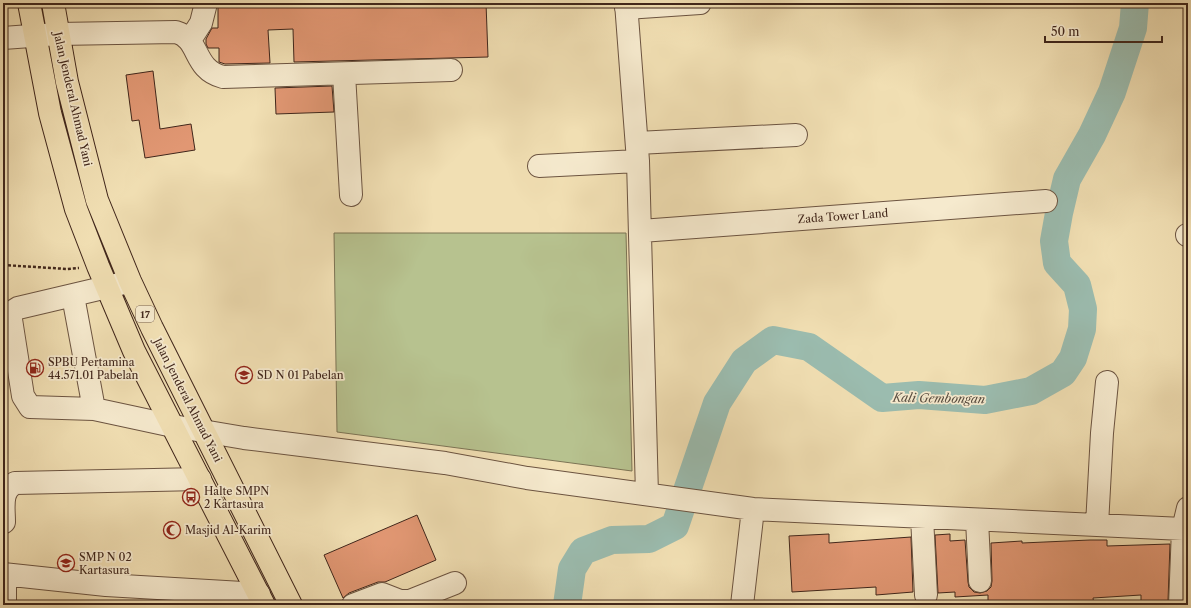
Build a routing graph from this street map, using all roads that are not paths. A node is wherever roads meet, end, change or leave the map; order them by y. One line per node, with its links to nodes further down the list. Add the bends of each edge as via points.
1 (29, 3): 7 (highway, Jalan Jenderal Ahmad Yani / 17)
2 (53, 3): 6 (highway, Jalan Jenderal Ahmad Yani / 17)
3 (206, 3): 9 (street, via 201,22)
4 (700, 3): 5 (street)
5 (626, 6): 13 (street)
6 (58, 34): 7 (street); 9 (street, via 176,32 184,34); 18 (highway, Jalan Jenderal Ahmad Yani / 17, via 97,200)
7 (35, 36): 8 (street); 19 (highway, Jalan Jenderal Ahmad Yani / 17, via 50,113 76,209)
8 (3, 38)
9 (190, 40): 11 (street, via 206,70 223,77)
10 (451, 70): 11 (street)
11 (344, 74): 15 (street)
12 (796, 135): 13 (street)
13 (638, 152): 14 (street); 17 (street)
14 (539, 166)
15 (351, 195)
16 (1046, 201): 17 (street, Zada Tower Land)
17 (641, 231): 26 (street)
18 (130, 281): 19 (street); 24 (highway, Jalan Jenderal Ahmad Yani / 17)
19 (107, 288): 20 (street); 23 (highway, Jalan Jenderal Ahmad Yani / 17, via 134,351)
20 (73, 296): 22 (street); 22 (street, via 18,308 10,313 24,396 30,407)
21 (1107, 382): 32 (street)
22 (94, 409): 23 (street)
23 (173, 426): 24 (street); 25 (highway, Jalan Jenderal Ahmad Yani / 17)
24 (203, 432): 26 (street, via 445,463 527,478); 39 (highway, Jalan Jenderal Ahmad Yani / 17)
25 (200, 479): 31 (street, via 15,483 4,492); 37 (highway, Jalan Jenderal Ahmad Yani / 17)
26 (656, 495): 27 (street)
27 (753, 509): 29 (street); 41 (street)
28 (1186, 516): 32 (street); 42 (street)
29 (922, 517): 30 (street); 36 (street)
30 (977, 520): 32 (street); 34 (street)
31 (4, 522)
32 (1097, 525)
33 (4, 574): 37 (street); 38 (street)
34 (980, 581)
35 (455, 583): 40 (street, via 410,601 400,601 382,594)
36 (926, 595)
37 (261, 600)
38 (5, 605)
39 (291, 605)
40 (353, 605)
41 (742, 605)
42 (1180, 605)

